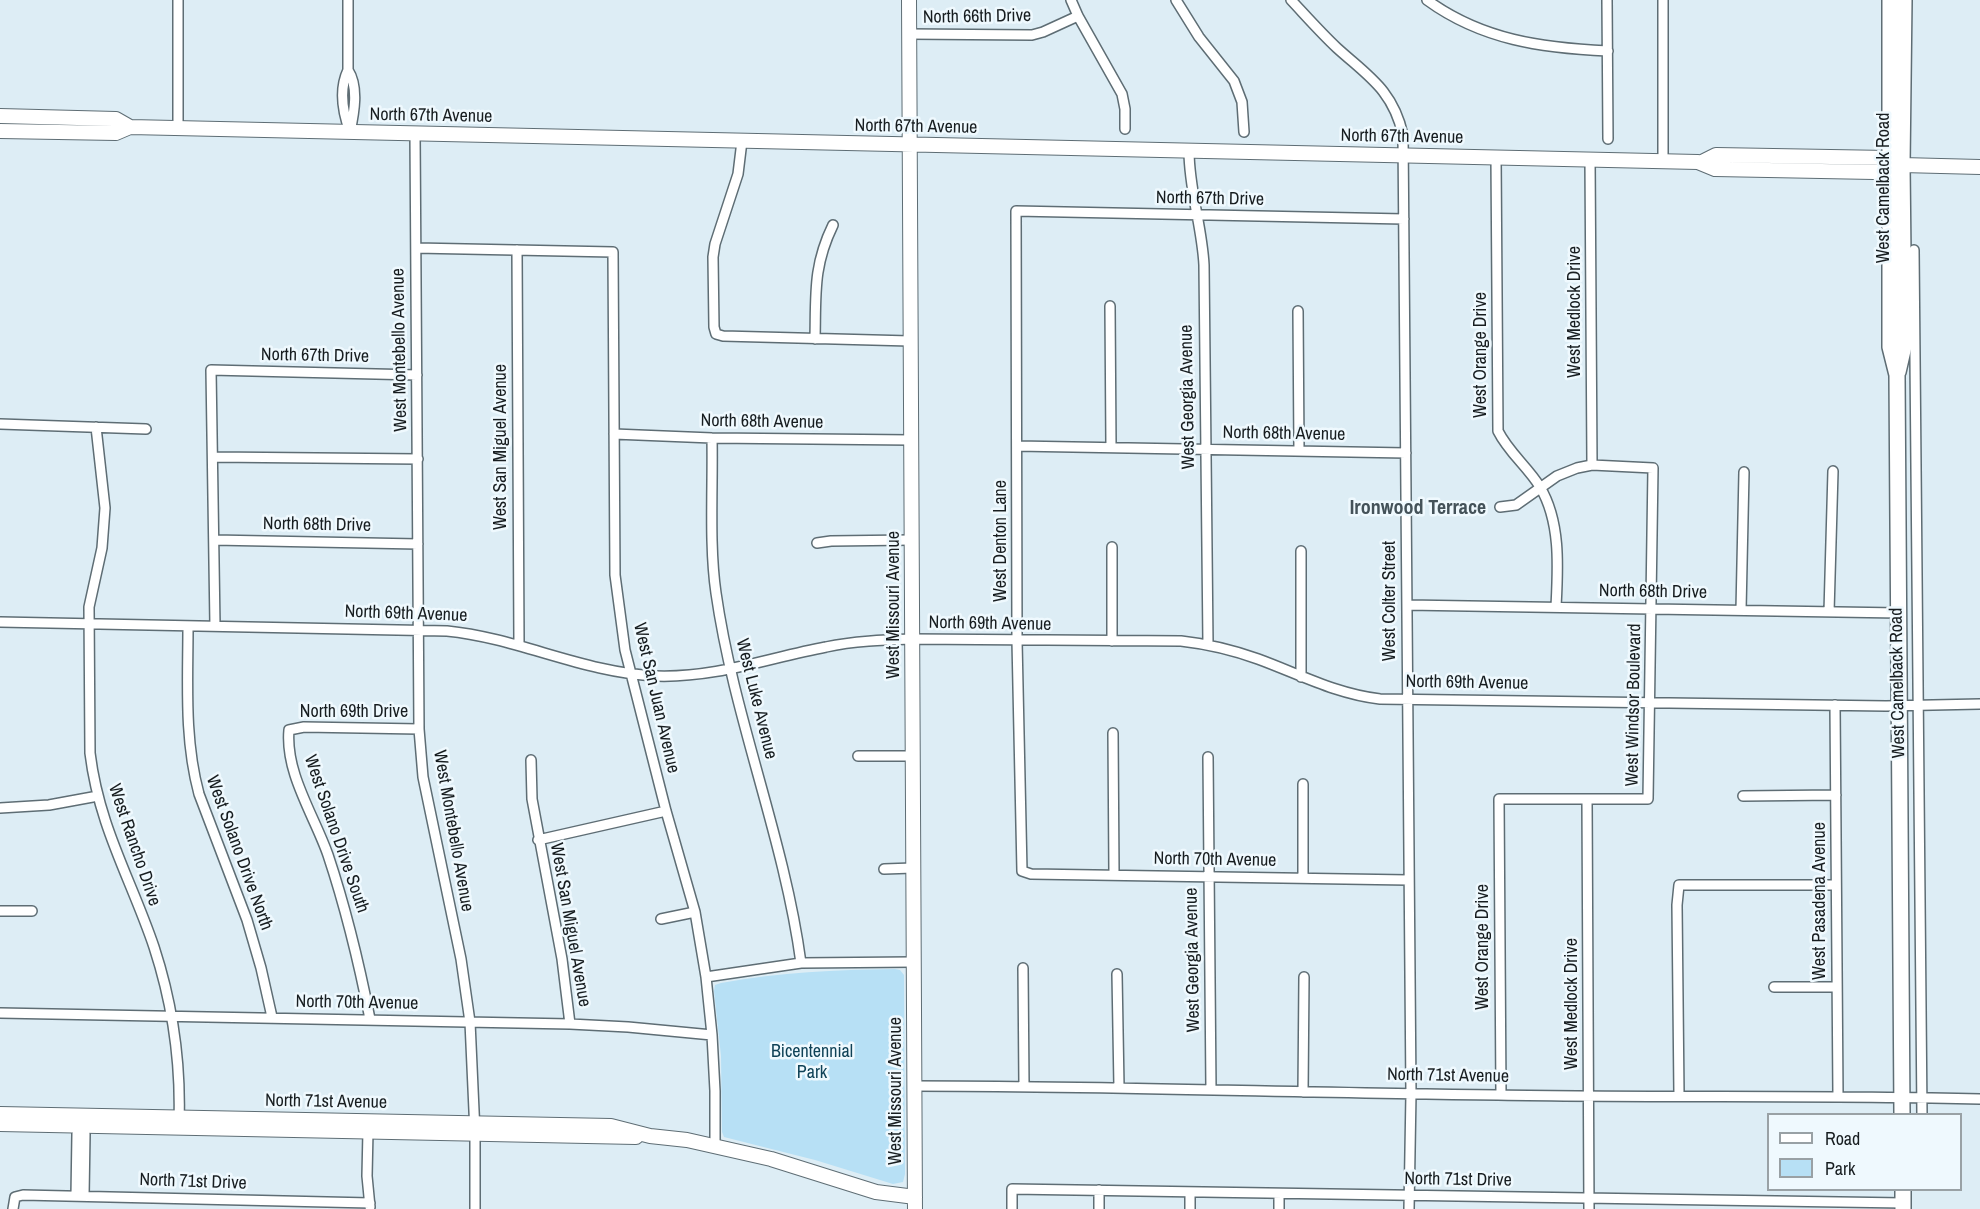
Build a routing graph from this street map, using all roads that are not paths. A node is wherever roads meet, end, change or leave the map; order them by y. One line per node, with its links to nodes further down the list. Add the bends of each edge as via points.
1 (178, 0): 17 (street)
2 (348, 0): 20 (street, via 344,112)
3 (909, 0): 13 (street, West Missouri Avenue)
4 (1071, 0): 12 (street)
5 (1176, 0): 21 (street, via 1234,81 1242,102)
6 (1291, 0): 27 (street, West Colter Street, via 1381,87 1400,123)
7 (1427, 0): 14 (street, via 1471,25 1511,40)
8 (1607, 0): 14 (street)
9 (1663, 0): 30 (street)
10 (1890, 0): 31 (main road, West Camelback Road)
11 (1904, 0): 31 (main road, West Camelback Road)
12 (1078, 16): 13 (street, North 66th Drive, via 1032,34); 18 (street, via 1122,94)
13 (909, 34): 25 (street, West Missouri Avenue)
14 (1608, 51): 23 (street)
15 (0, 116): 16 (street, North 67th Avenue, via 116,119)
16 (130, 127): 17 (street, North 67th Avenue); 19 (street, North 67th Avenue, via 116,134)
17 (178, 128): 20 (street, North 67th Avenue)
18 (1125, 129)
19 (0, 131)
20 (350, 132): 22 (street, North 67th Avenue)
21 (1244, 132)
22 (415, 134): 24 (street, North 67th Avenue); 37 (street, West Montebello Avenue)
23 (1608, 139)
24 (742, 141): 25 (street, North 67th Avenue); 42 (street, via 738,174 713,257 716,333)
25 (909, 145): 26 (street, North 67th Avenue); 43 (street, West Missouri Avenue)
26 (1189, 151): 27 (street, North 67th Avenue); 34 (street, West Georgia Avenue)
27 (1403, 155): 28 (street, North 67th Avenue); 35 (street, West Colter Street)
28 (1496, 157): 29 (street, North 67th Avenue); 61 (street, West Orange Drive, via 1498,431)
29 (1590, 159): 30 (street, North 67th Avenue); 58 (street, West Medlock Drive)
30 (1663, 161): 31 (street, North 67th Avenue, via 1702,162 1716,155)
31 (1893, 165): 32 (street, North 67th Avenue); 74 (main road, West Camelback Road, via 1890,347 1897,375)
32 (1980, 167)
33 (1016, 211): 34 (street, North 67th Drive); 51 (street, West Denton Lane)
34 (1197, 215): 35 (street, North 67th Drive); 53 (street, West Georgia Avenue, via 1204,265)
35 (1404, 219): 55 (street, West Colter Street)
36 (833, 225): 42 (street, via 818,261)
37 (416, 248): 38 (street); 44 (street, West Montebello Avenue)
38 (517, 250): 48 (street, West San Juan Avenue, via 613,252); 83 (street, West San Miguel Avenue)
39 (1914, 250): 93 (street, West Camelback Road)
40 (1110, 306): 52 (street)
41 (1298, 310): 54 (street)
42 (815, 339): 43 (street)
43 (910, 341): 50 (street, West Missouri Avenue)
44 (417, 375): 56 (street, North 67th Drive, via 211,370); 57 (street, West Montebello Avenue)
45 (0, 424): 46 (street)
46 (96, 427): 47 (street); 76 (street, West Rancho Drive, via 104,528)
47 (146, 429)
48 (614, 434): 49 (street, North 68th Avenue); 86 (street, West San Juan Avenue, via 615,575)
49 (712, 438): 50 (street, North 68th Avenue); 85 (street, West Luke Avenue, via 713,566)
50 (911, 440): 64 (street, West Missouri Avenue)
51 (1017, 446): 52 (street, North 68th Avenue); 81 (street, West Denton Lane)
52 (1111, 447): 53 (street, North 68th Avenue)
53 (1205, 449): 54 (street, North 68th Avenue); 84 (street, West Georgia Avenue)
54 (1299, 451): 55 (street, North 68th Avenue)
55 (1406, 453): 69 (street, West Colter Street)
56 (213, 457): 57 (street); 63 (street)
57 (418, 459): 65 (street, West Montebello Avenue)
58 (1592, 465): 61 (street, via 1557,476); 71 (street, West Windsor Boulevard, via 1653,468)
59 (1833, 471): 73 (street)
60 (1744, 472): 72 (street)
61 (1540, 487): 62 (street, via 1516,505); 70 (street, West Orange Drive, via 1553,520)
62 (1500, 507)
63 (214, 540): 65 (street, North 68th Drive); 78 (street)
64 (911, 540): 66 (street); 80 (street, West Missouri Avenue)
65 (418, 543): 79 (street, West Montebello Avenue)
66 (816, 543)
67 (1112, 547): 82 (street)
68 (1301, 551): 87 (street)
69 (1407, 605): 70 (street, North 68th Drive); 88 (street, West Colter Street)
70 (1556, 607): 71 (street, North 68th Drive)
71 (1652, 608): 72 (street, North 68th Drive); 89 (street, West Windsor Boulevard)
72 (1741, 610): 73 (street, North 68th Drive)
73 (1829, 612): 74 (street, North 68th Drive)
74 (1899, 613): 92 (main road, West Camelback Road)
75 (0, 622): 76 (street, North 69th Avenue)
76 (88, 625): 77 (street, North 69th Avenue); 104 (street, West Rancho Drive, via 89,735)
77 (188, 626): 78 (street, North 69th Avenue); 131 (street, West Solano Drive North, via 189,744 193,772 247,920)
78 (215, 626): 79 (street, North 69th Avenue)
79 (419, 630): 83 (street, North 69th Avenue, via 475,633); 94 (street, West Montebello Avenue)
80 (912, 639): 81 (street, North 69th Avenue); 85 (street, North 69th Avenue, via 848,642); 98 (street, West Missouri Avenue)
81 (1017, 641): 82 (street, North 69th Avenue); 111 (street, West Denton Lane)
82 (1112, 641): 84 (street, North 69th Avenue)
83 (519, 644): 86 (street, North 69th Avenue, via 586,665)
84 (1208, 644): 87 (street, North 69th Avenue)
85 (731, 670): 86 (street, North 69th Avenue, via 689,676); 122 (street, West Luke Avenue, via 782,865)
86 (632, 674): 107 (street, West San Juan Avenue)
87 (1301, 677): 88 (street, North 69th Avenue, via 1351,694)
88 (1407, 699): 89 (street, North 69th Avenue); 115 (street, West Colter Street)
89 (1651, 702): 91 (street, North 69th Avenue); 105 (street, West Windsor Boulevard, via 1648,799)
90 (1980, 704): 93 (street, North 69th Avenue)
91 (1835, 705): 92 (street, North 69th Avenue); 103 (street, West Pasadena Avenue)
92 (1900, 706): 93 (street, North 69th Avenue); 146 (main road, West Camelback Road)
93 (1918, 706): 147 (street, West Camelback Road)
94 (419, 729): 95 (street, North 69th Drive); 133 (street, West Montebello Avenue, via 423,777 461,959)
95 (289, 730): 132 (street, West Solano Drive South, via 291,764 345,908)
96 (1113, 733): 112 (street)
97 (858, 756): 98 (street)
98 (912, 756): 109 (street, West Missouri Avenue)
99 (1208, 757): 113 (street, West Georgia Avenue)
100 (531, 760): 108 (street, West San Miguel Avenue)
101 (1302, 784): 114 (street)
102 (1743, 795): 103 (street)
103 (1836, 795): 116 (street, West Pasadena Avenue)
104 (98, 796): 106 (street); 130 (street, West Rancho Drive, via 114,849 153,945)
105 (1587, 799): 142 (street, West Orange Drive, via 1499,799); 143 (street, West Medlock Drive)
106 (0, 808)
107 (666, 811): 108 (street); 119 (street, West San Juan Avenue)
108 (538, 840): 134 (street, West San Miguel Avenue, via 562,959)
109 (913, 868): 110 (street); 121 (street, West Missouri Avenue)
110 (884, 869)
111 (1022, 871): 112 (street, North 70th Avenue)
112 (1114, 874): 113 (street, North 70th Avenue)
113 (1209, 878): 114 (street, North 70th Avenue); 139 (street, West Georgia Avenue)
114 (1303, 878): 115 (street, North 70th Avenue)
115 (1408, 880): 141 (street, West Colter Street)
116 (1836, 885): 128 (street, West Pasadena Avenue); 144 (street, via 1679,885)
117 (0, 911): 118 (street)
118 (32, 911)
119 (695, 912): 120 (street); 125 (street, West San Juan Avenue)
120 (662, 919)
121 (913, 962): 122 (street); 136 (street, West Missouri Avenue)
122 (801, 963): 125 (street)
123 (1023, 968): 137 (street)
124 (1117, 974): 138 (street)
125 (706, 977): 135 (street, West San Juan Avenue)
126 (1304, 977): 140 (street)
127 (1774, 987): 128 (street)
128 (1837, 987): 145 (street, West Pasadena Avenue)
129 (0, 1013): 130 (street, North 70th Avenue)
130 (172, 1016): 131 (street, North 70th Avenue); 153 (street, West Rancho Drive, via 177,1044)
131 (272, 1017): 132 (street, North 70th Avenue)
132 (370, 1019): 133 (street, North 70th Avenue)
133 (470, 1022): 134 (street, North 70th Avenue); 156 (street, West Montebello Avenue)
134 (570, 1024): 135 (street, North 70th Avenue)
135 (712, 1035): 157 (street, West San Juan Avenue)
136 (915, 1086): 137 (street, North 71st Avenue); 166 (street, West Missouri Avenue)
137 (1024, 1086): 138 (street, North 71st Avenue)
138 (1119, 1087): 139 (street, North 71st Avenue)
139 (1211, 1090): 140 (street, North 71st Avenue)
140 (1303, 1092): 141 (street, North 71st Avenue)
141 (1411, 1094): 142 (street, North 71st Avenue); 162 (street, West Colter Street)
142 (1501, 1095): 143 (street, North 71st Avenue)
143 (1589, 1095): 144 (street, North 71st Avenue); 164 (street, West Medlock Drive)
144 (1679, 1095): 145 (street, North 71st Avenue)
145 (1838, 1096): 146 (street, North 71st Avenue)
146 (1902, 1097): 147 (street, North 71st Avenue); 149 (main road, West Camelback Road)
147 (1922, 1097): 148 (street, North 71st Avenue); 150 (street, West Camelback Road)
148 (1980, 1099)
149 (1902, 1113)
150 (1922, 1113)
151 (0, 1114): 152 (street, North 71st Avenue)
152 (81, 1121): 153 (street, North 71st Avenue); 154 (street, North 71st Avenue); 161 (street, via 77,1134)
153 (179, 1123): 155 (street, North 71st Avenue)
154 (0, 1124)
155 (368, 1126): 156 (street, North 71st Avenue); 169 (street)
156 (474, 1128): 157 (street, North 71st Avenue, via 611,1126); 173 (street, West Montebello Avenue)
157 (715, 1146): 166 (street, North 71st Avenue)
158 (1099, 1190): 159 (street, North 71st Drive); 174 (street, North 71st Drive, via 1012,1189); 175 (street)
159 (1190, 1192): 160 (street, North 71st Drive); 176 (street)
160 (1279, 1195): 162 (street, North 71st Drive); 177 (street)
161 (80, 1196): 163 (street, North 71st Drive); 171 (street, North 71st Drive, via 23,1195 15,1197)
162 (1408, 1196): 164 (street, North 71st Drive); 178 (street, West Colter Street)
163 (156, 1198): 167 (street, North 71st Drive); 172 (street)
164 (1589, 1198): 168 (street, North 71st Drive); 179 (street, West Medlock Drive)
165 (1903, 1201): 170 (street, North 71st Drive)
166 (915, 1203)
167 (262, 1205): 169 (street, North 71st Drive)
168 (1745, 1205): 170 (street, North 71st Drive)
169 (370, 1206)
170 (1837, 1206)
171 (13, 1209)
172 (156, 1209)
173 (475, 1209)
174 (1012, 1209)
175 (1099, 1209)
176 (1190, 1209)
177 (1280, 1209)
178 (1408, 1209)
179 (1589, 1209)

